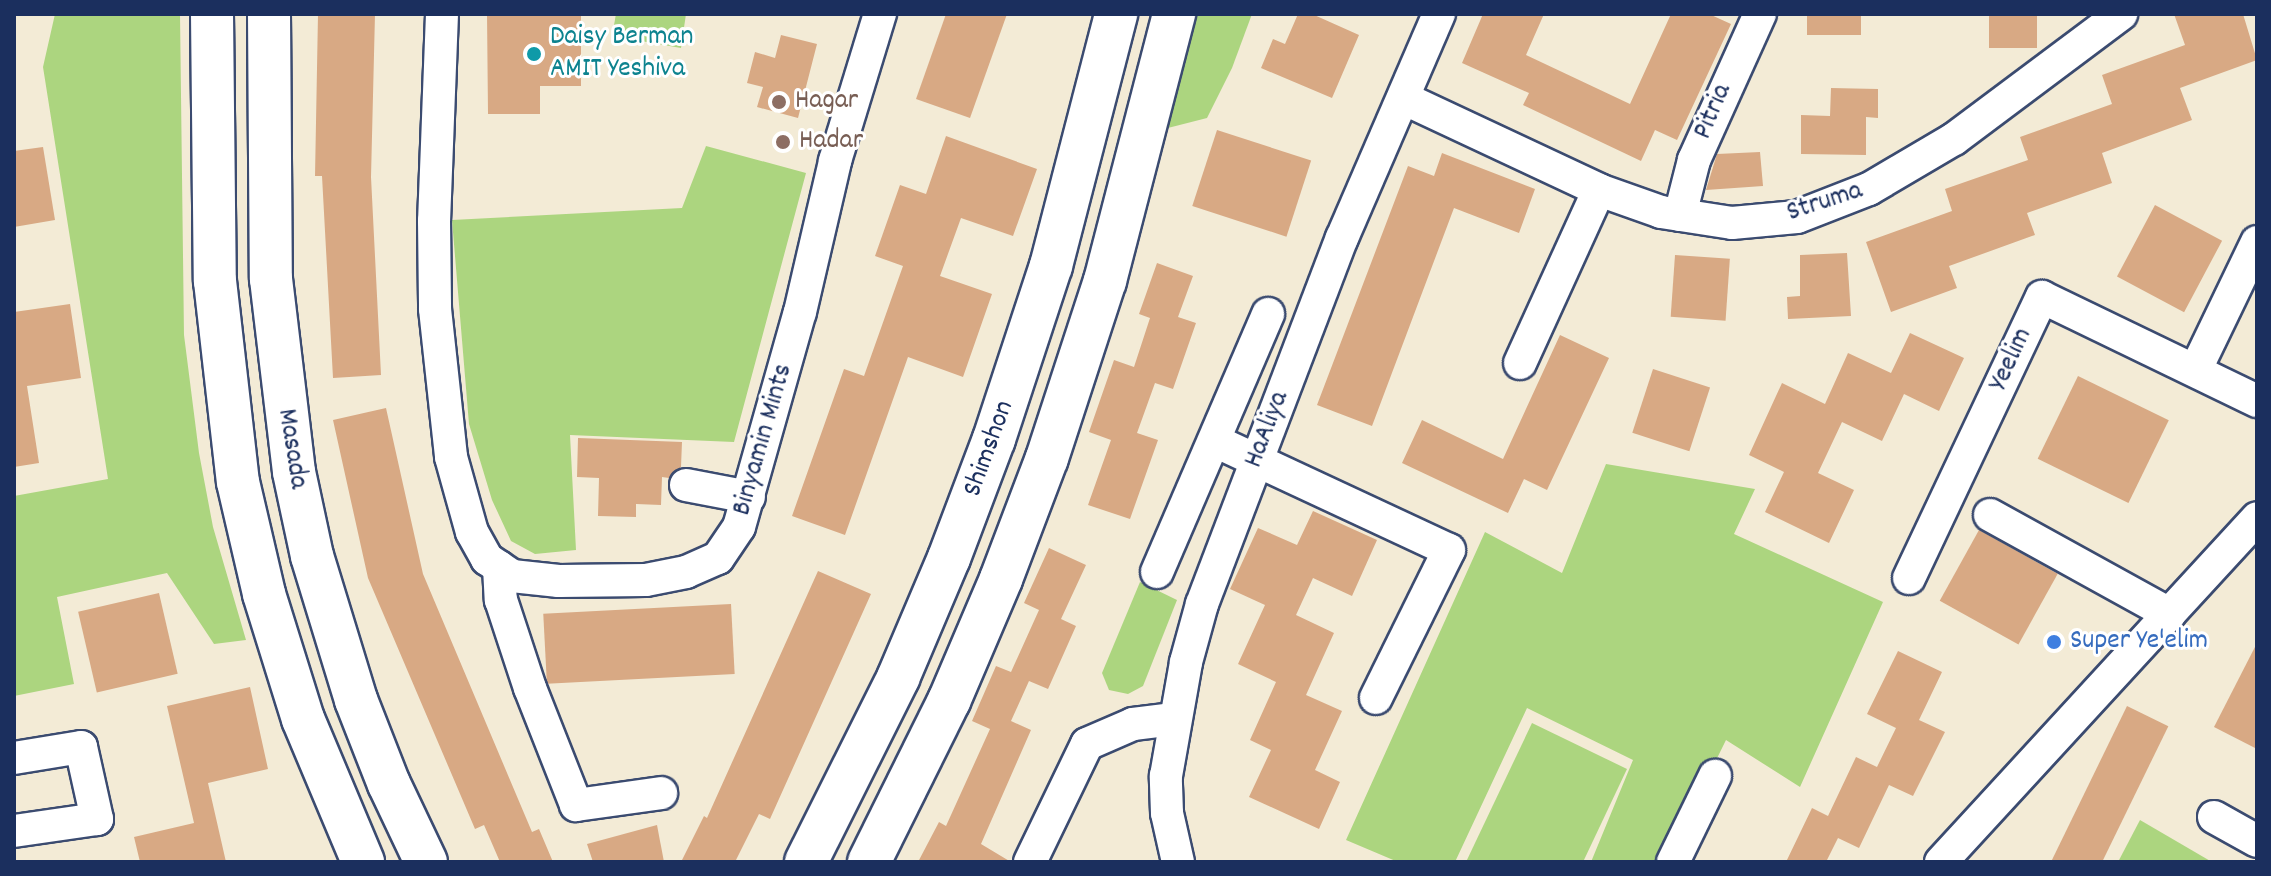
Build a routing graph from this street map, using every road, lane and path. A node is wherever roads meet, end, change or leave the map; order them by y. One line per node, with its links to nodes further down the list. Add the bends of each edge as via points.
1 (212, 14): 37 (main road, Masada, via 215,281 238,482 264,594 303,719)
2 (269, 14): 38 (main road, Masada, via 271,279 294,472 312,556 356,700)
3 (442, 14): 25 (street, via 434,221 441,384 451,457 472,532 487,559)
4 (880, 14): 21 (street, Binyamin Mints, via 835,161)
5 (1116, 14): 39 (main road, Shimshon, via 1051,266 994,439 898,678)
6 (1174, 14): 40 (main road, Shimshon, via 1105,281 1047,458 949,701)
7 (1439, 14): 10 (street, HaAliya)
8 (1760, 14): 12 (street, Pitria, via 1694,160)
9 (2121, 14): 12 (street, Struma, via 1954,139 1869,189 1797,217 1732,223)
10 (1403, 98): 11 (street, Struma); 19 (street, HaAliya, via 1342,238)
11 (1599, 190): 12 (street, Struma); 15 (street)
12 (1680, 215)
13 (2257, 242): 16 (street)
14 (1268, 314): 18 (street)
15 (1520, 363)
16 (2196, 369): 17 (street, Yeelim); 27 (street, Yeelim, via 2042,297)
17 (2257, 401)
18 (1215, 441): 19 (street); 26 (street)
19 (1257, 459): 29 (street, via 1449,550); 30 (street, HaAliya, via 1202,604)
20 (686, 485): 21 (street)
21 (749, 497): 25 (street, Binyamin Mints, via 739,527 718,558 686,572 646,580 559,581 512,576)
22 (1990, 515): 28 (street)
23 (2257, 518): 28 (street)
24 (2257, 549): 45 (street)
25 (499, 567): 33 (street, via 501,600 576,805)
26 (1157, 572)
27 (1909, 578)
28 (2169, 614): 44 (street)
29 (1376, 698)
30 (1174, 719): 41 (street, via 1133,724 1087,744); 42 (street, HaAliya, via 1166,776)
31 (14, 758): 35 (street, via 81,747 97,819)
32 (1715, 776): 43 (street)
33 (661, 793)
34 (2214, 817): 36 (street)
35 (14, 831)
36 (2257, 841)
37 (363, 862)
38 (426, 862)
39 (806, 862)
40 (869, 862)
41 (1030, 862)
42 (1178, 862)
43 (1673, 862)
44 (1941, 862)
45 (1967, 862)

